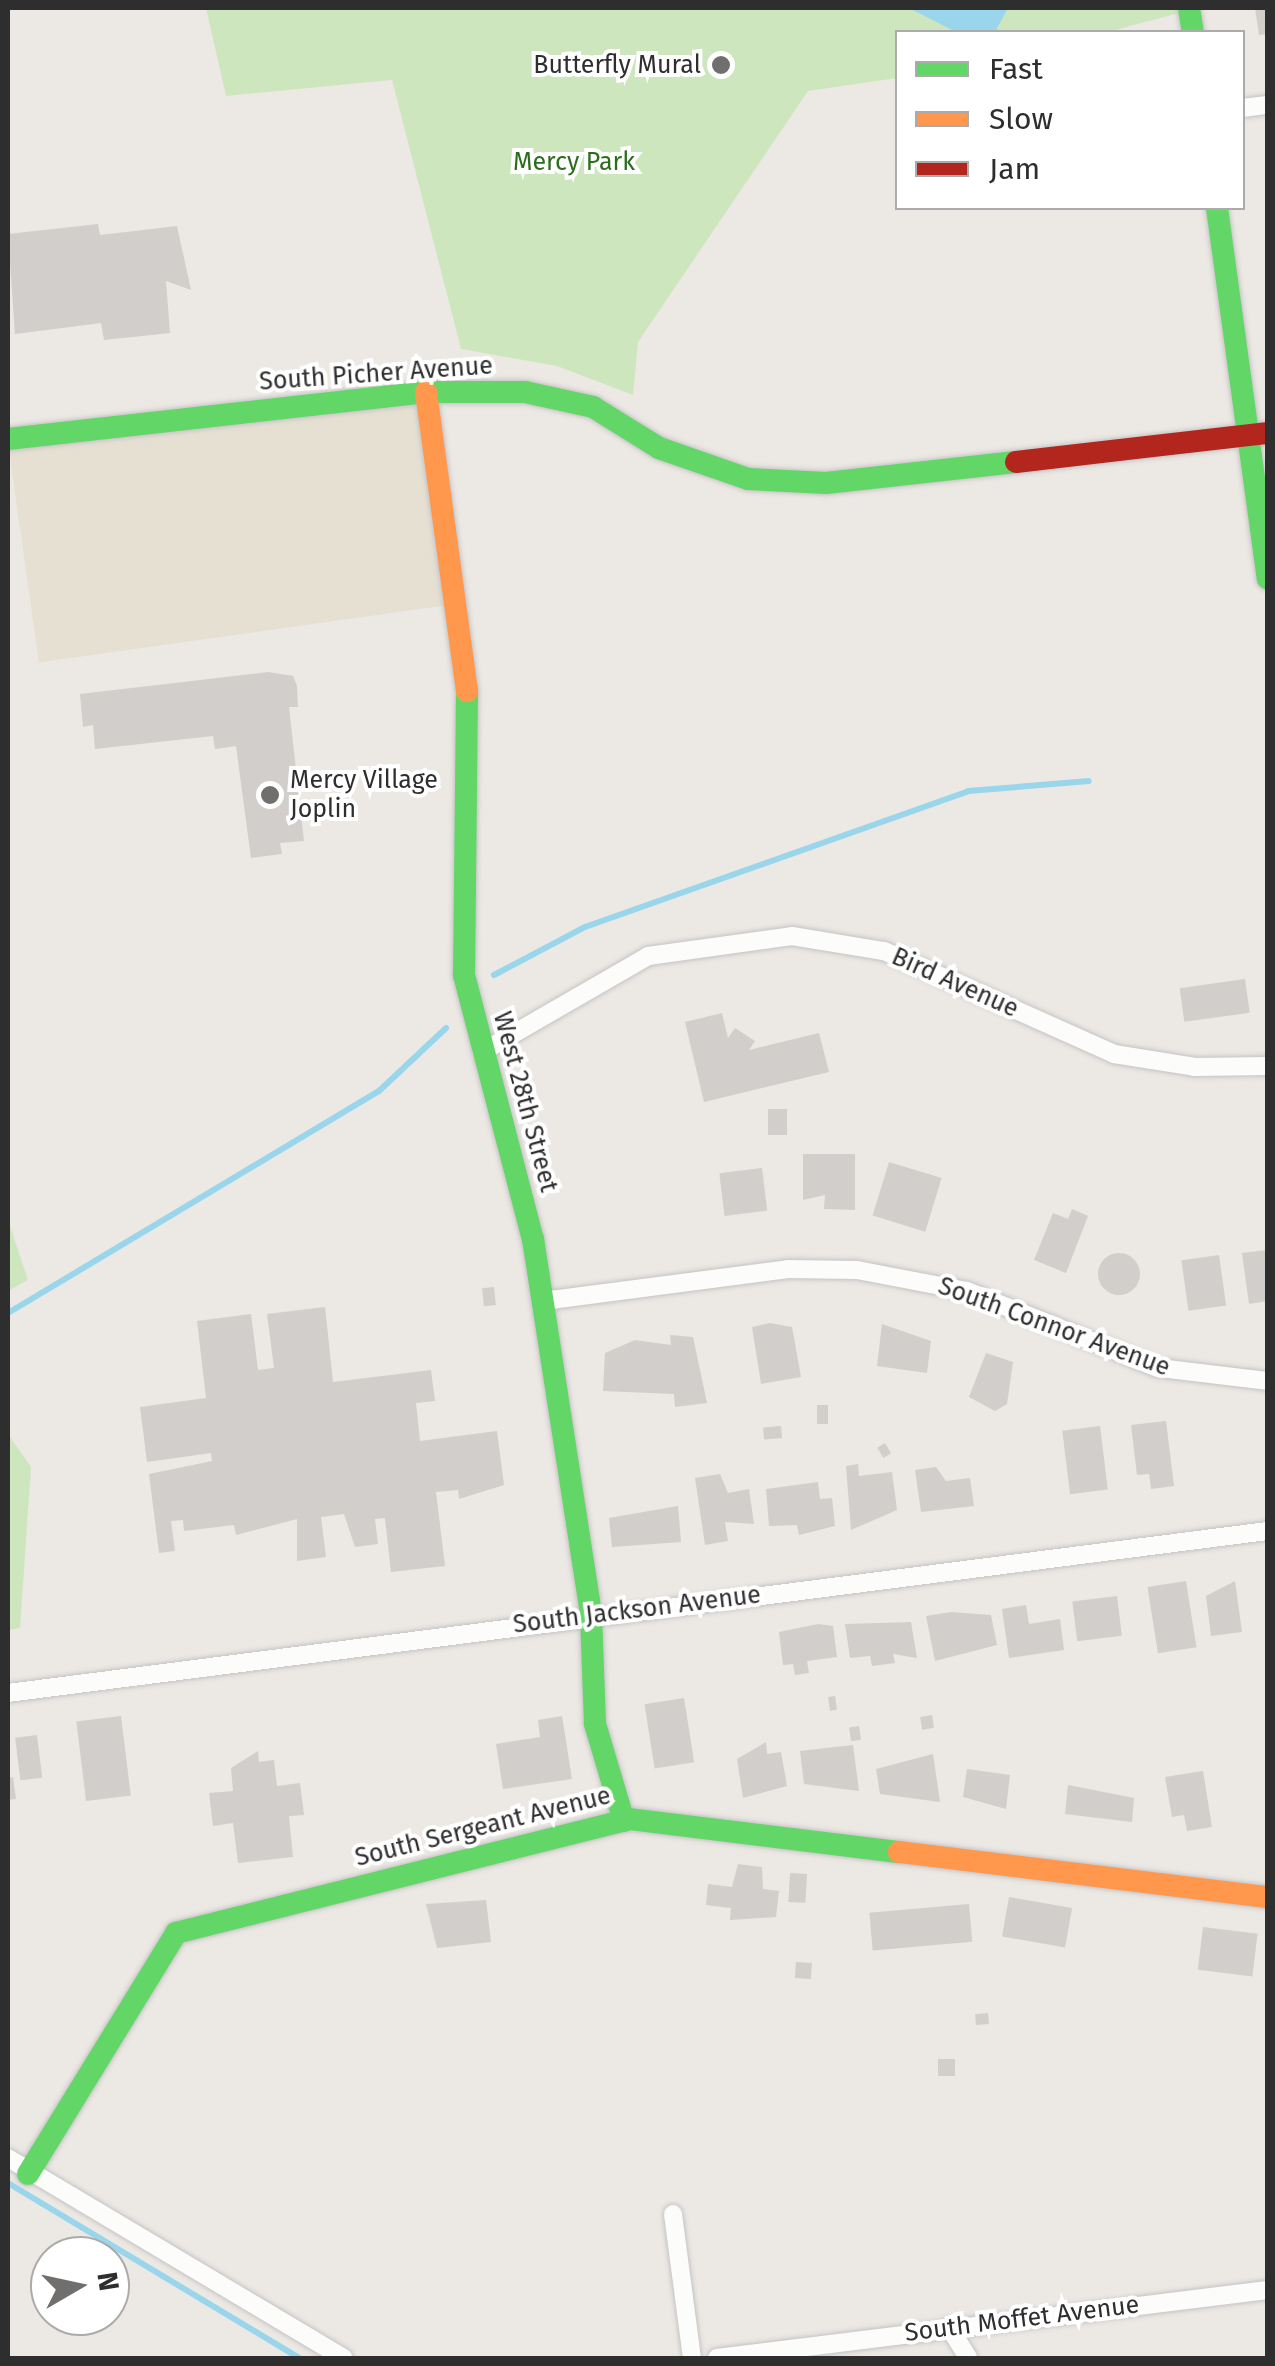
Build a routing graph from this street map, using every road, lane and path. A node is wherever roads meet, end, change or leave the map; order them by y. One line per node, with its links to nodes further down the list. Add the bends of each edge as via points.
1 (1217, 210): 3 (street)
2 (426, 392): 3 (street, South Picher Avenue, via 525,392 593,406 658,448 748,479 826,484); 4 (street, South Picher Avenue); 6 (street, West 28th Street, via 469,706 458,910)
3 (1258, 434): 5 (street)
4 (8, 439)
5 (1268, 579)
6 (482, 1052): 7 (street, Bird Avenue, via 648,956 792,936 884,951 1114,1054 1195,1067); 8 (street, West 28th Street)
7 (1268, 1066)
8 (543, 1301): 9 (street, South Connor Avenue, via 788,1270 858,1270 967,1291 1160,1368); 11 (street, West 28th Street)
9 (1268, 1381)
10 (1268, 1531): 11 (street, South Jackson Avenue)
11 (590, 1615): 12 (street, South Jackson Avenue); 13 (street, West 28th Street, via 598,1737)
12 (8, 1693)
13 (624, 1820): 14 (street, South Sergeant Avenue); 16 (street, South Sergeant Avenue, via 176,1932)
14 (1268, 1897)
15 (8, 2158): 16 (street)
16 (28, 2174): 20 (street)
17 (673, 2214): 21 (street)
18 (1268, 2290): 19 (street, South Moffet Avenue)
19 (949, 2327): 22 (street, South Moffet Avenue); 23 (street)
20 (344, 2358)
21 (692, 2358)
22 (717, 2358)
23 (968, 2358)

